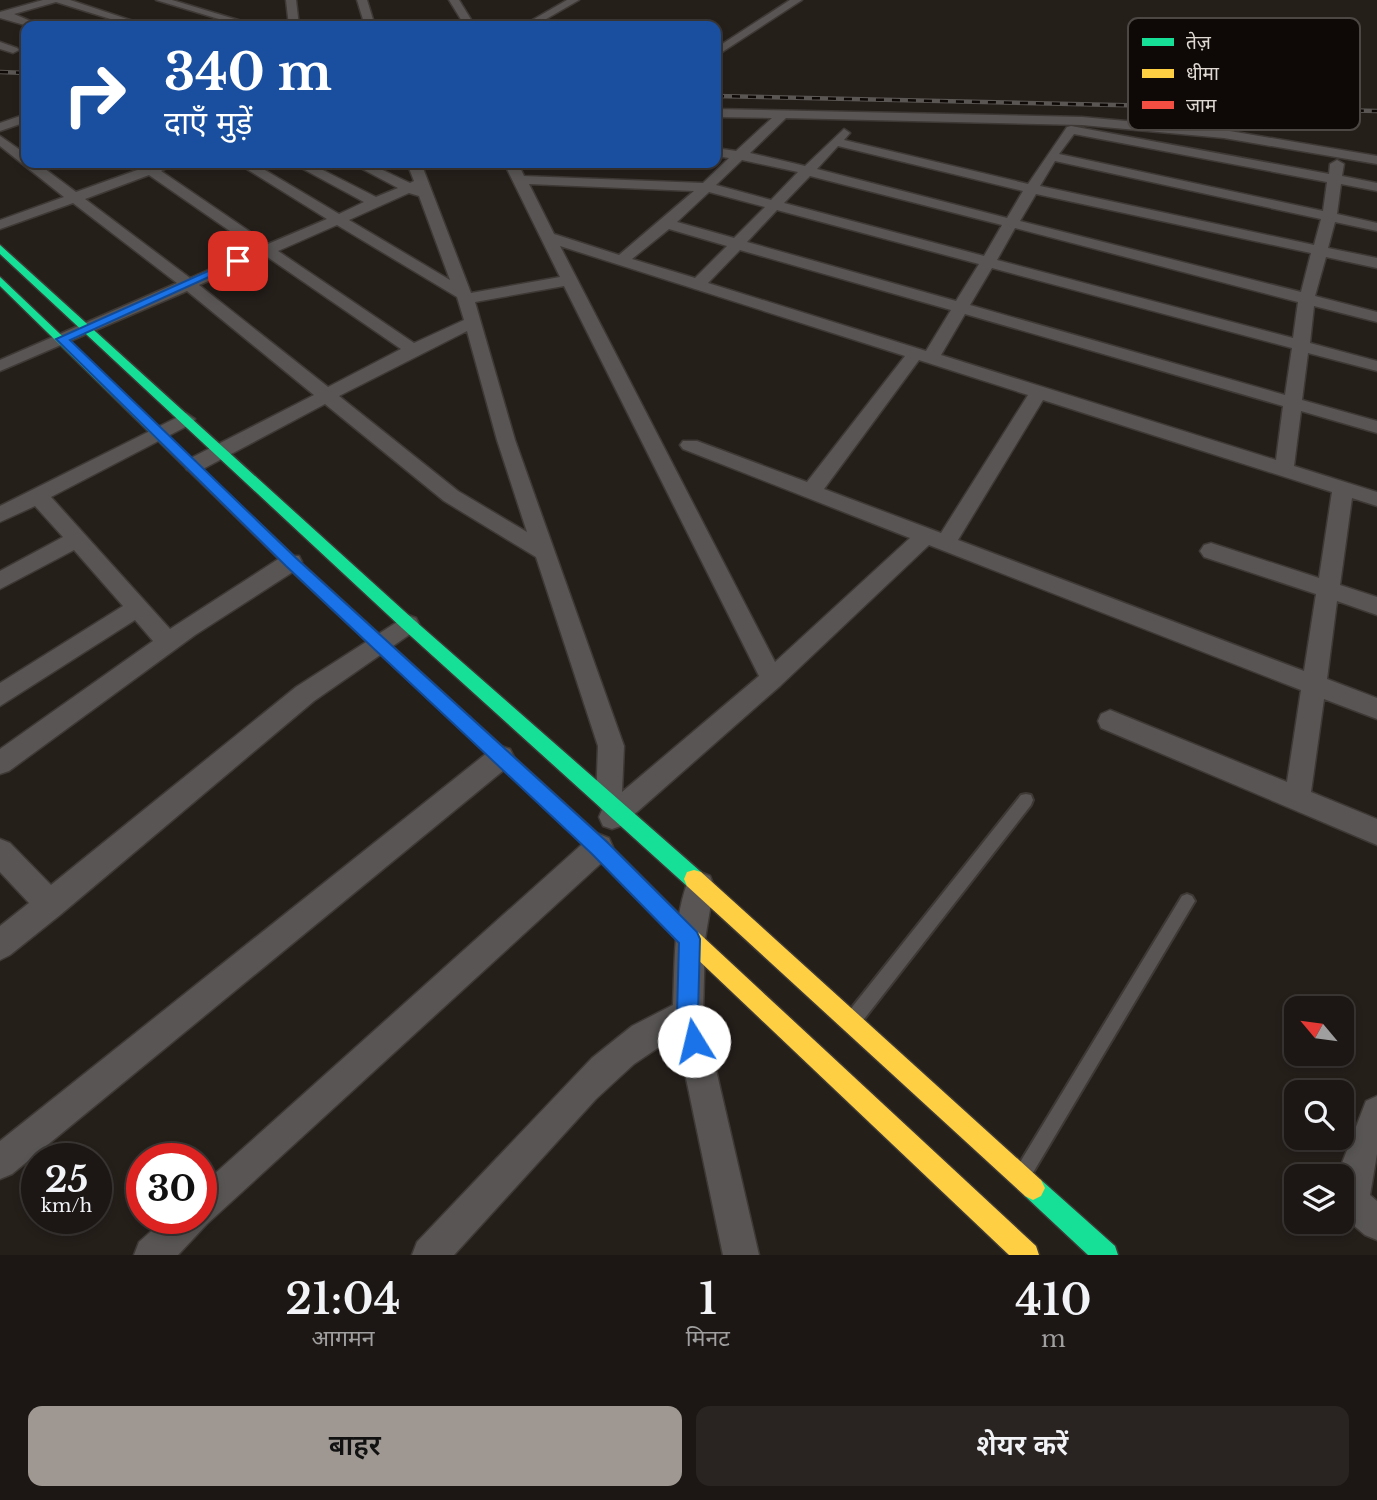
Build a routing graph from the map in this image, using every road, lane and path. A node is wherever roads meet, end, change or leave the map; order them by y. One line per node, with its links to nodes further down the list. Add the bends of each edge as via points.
1 (56, 0): 8 (street); 10 (street)
2 (161, 0): 11 (street)
3 (362, 0): 13 (street)
4 (454, 0): 14 (street)
5 (574, 0): 15 (street)
6 (797, 0): 17 (street)
7 (288, 3): 12 (street)
8 (3, 12): 9 (street)
9 (25, 21)
10 (126, 21)
11 (235, 21)
12 (293, 21)
13 (368, 21)
14 (467, 21)
15 (536, 21)
16 (0, 45): 18 (street)
17 (721, 50)
18 (13, 51)
19 (721, 113): 20 (street)
20 (782, 116): 21 (street); 29 (street)
21 (858, 117): 23 (street); 27 (street)
22 (21, 120): 24 (street)
23 (1128, 125)
24 (0, 127)
25 (1181, 130): 30 (street)
26 (0, 140): 31 (street)
27 (836, 142): 42 (street); 47 (street)
28 (721, 152): 29 (street)
29 (740, 154): 42 (street); 44 (street)
30 (1338, 154): 33 (street); 43 (street)
31 (21, 156)
32 (1051, 156): 43 (street, via 1068,132 1078,130); 47 (street); 51 (street)
33 (1377, 160)
34 (36, 168): 48 (street)
35 (141, 168): 48 (street)
36 (148, 168): 60 (street)
37 (252, 168): 52 (street)
38 (309, 168): 49 (street)
39 (370, 168): 46 (street)
40 (415, 168): 46 (street)
41 (515, 171): 44 (street); 57 (street)
42 (809, 172): 50 (street); 54 (street)
43 (1336, 178): 45 (street); 51 (street)
44 (707, 187): 50 (street); 53 (street)
45 (1377, 187)
46 (418, 189): 49 (street); 69 (street)
47 (1033, 189): 54 (street); 61 (street)
48 (74, 198): 55 (street); 67 (street)
49 (374, 202): 52 (street)
50 (775, 205): 58 (street); 64 (street)
51 (1329, 217): 56 (street); 61 (street)
52 (335, 219): 60 (street); 69 (street)
53 (667, 224): 58 (street); 62 (street)
54 (1012, 224): 64 (street); 70 (street)
55 (0, 225)
56 (1377, 227)
57 (550, 238): 62 (street); 66 (street)
58 (739, 243): 68 (street); 71 (street)
59 (0, 248): 74 (main road)
60 (264, 250): 67 (street); 77 (street)
61 (1320, 250): 63 (street); 70 (street)
62 (620, 261): 68 (street)
63 (1377, 263)
64 (986, 264): 71 (street); 76 (street)
65 (0, 280): 75 (main road)
66 (570, 280): 69 (street); 108 (street)
67 (188, 284): 74 (street); 82 (street)
68 (696, 286): 78 (street)
69 (464, 297): 73 (street)
70 (1307, 298): 72 (street); 76 (street)
71 (961, 305): 78 (street); 83 (street)
72 (1377, 317)
73 (472, 322): 77 (street); 99 (street)
74 (87, 328): 75 (street); 84 (main road)
75 (62, 339): 79 (street); 86 (main road)
76 (1300, 345): 80 (street); 83 (street)
77 (413, 350): 82 (street)
78 (922, 356): 81 (street); 92 (street)
79 (0, 366)
80 (1377, 366)
81 (1038, 393): 90 (street); 97 (street)
82 (324, 396): 88 (street); 99 (street, via 451,496)
83 (1294, 403): 85 (street); 90 (street)
84 (186, 419): 86 (street); 88 (main road)
85 (1377, 427)
86 (158, 432): 89 (main road); 93 (street)
87 (690, 445): 92 (street)
88 (222, 451): 89 (street); 105 (main road)
89 (194, 465): 100 (main road)
90 (1284, 470): 91 (street)
91 (1343, 488): 94 (street); 102 (street)
92 (811, 491): 97 (street)
93 (37, 495): 95 (street); 96 (street)
94 (1377, 499)
95 (0, 515)
96 (77, 539): 101 (street); 104 (street)
97 (935, 540): 108 (street); 109 (street)
98 (1211, 551): 102 (street)
99 (545, 553): 117 (street, via 611,746)
100 (291, 562): 106 (street); 107 (main road)
101 (0, 581)
102 (1329, 590): 103 (street); 109 (street)
103 (1377, 606)
104 (138, 607): 106 (street); 110 (street)
105 (408, 624): 107 (street); 117 (main road)
106 (169, 643): 114 (street)
107 (378, 643): 113 (main road); 123 (street, via 305,694)
108 (772, 679): 117 (street)
109 (1315, 686): 111 (street); 115 (street)
110 (0, 696)
111 (1377, 709)
112 (1110, 721): 115 (street)
113 (501, 757): 119 (main road); 129 (street)
114 (0, 763)
115 (1297, 799): 118 (street)
116 (1026, 800): 127 (lane)
117 (614, 806): 119 (street); 121 (main road)
118 (1377, 832)
119 (594, 842): 124 (main road); 131 (street)
120 (0, 852): 123 (street)
121 (700, 886): 124 (street); 127 (main road)
122 (1187, 901): 130 (lane)
123 (50, 905): 125 (street)
124 (690, 939): 126 (street); 137 (main road, via 827,1056 996,1217)
125 (0, 945)
126 (688, 1014): 135 (street, via 660,1024 576,1095); 136 (street)
127 (848, 1027): 130 (main road)
128 (1377, 1112): 132 (street, via 1353,1179 1352,1196 1357,1208)
129 (0, 1162)
130 (1017, 1183): 138 (main road)
131 (217, 1194)
132 (1377, 1223)
133 (175, 1234): 134 (street)
134 (152, 1255)
135 (430, 1255)
136 (741, 1255)
137 (1027, 1255)
138 (1105, 1255)

